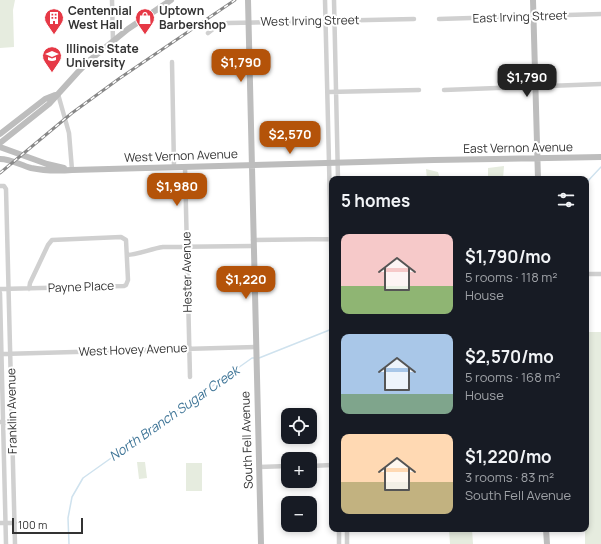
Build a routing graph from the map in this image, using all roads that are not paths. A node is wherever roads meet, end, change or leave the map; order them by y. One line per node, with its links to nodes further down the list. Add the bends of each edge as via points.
1 (112, 0): 15 (street)
2 (171, 0): 15 (main road)
3 (248, 0): 13 (main road, South Fell Avenue)
4 (325, 0): 11 (street)
5 (334, 0): 12 (street)
6 (533, 0): 8 (main road)
7 (601, 14): 8 (street, East Irving Street)
8 (534, 17): 10 (street, East Irving Street); 18 (main road)
9 (414, 19): 12 (street, West Irving Street)
10 (439, 19)
11 (326, 21): 12 (street, West Irving Street); 13 (street, West Irving Street); 21 (street)
12 (334, 21): 22 (street)
13 (248, 22): 14 (street, West Irving Street, via 223,24); 35 (main road, South Fell Avenue)
14 (208, 33)
15 (113, 41): 23 (main road)
16 (172, 62): 36 (street)
17 (601, 84): 18 (street)
18 (536, 87): 20 (street); 30 (main road)
19 (419, 90): 22 (street)
20 (444, 90)
21 (328, 92): 22 (street); 33 (street)
22 (336, 92): 34 (street)
23 (58, 94): 24 (main road, via 45,99); 25 (main road); 38 (street, via 69,133)
24 (0, 134)
25 (11, 134): 26 (main road); 28 (main road, via 8,143)
26 (0, 143)
27 (0, 147): 28 (main road, West Vernon Avenue)
28 (13, 151): 38 (main road, West Vernon Avenue)
29 (601, 157): 30 (main road, East Vernon Avenue)
30 (538, 158): 32 (main road, East Vernon Avenue); 41 (main road)
31 (0, 159): 38 (main road, West Vernon Avenue, via 46,171)
32 (434, 160): 34 (main road, West Vernon Avenue)
33 (329, 163): 34 (main road, West Vernon Avenue); 35 (main road, West Vernon Avenue); 39 (street)
34 (338, 163): 40 (street)
35 (252, 165): 37 (main road, West Vernon Avenue); 44 (main road, South Fell Avenue)
36 (174, 167): 37 (main road, West Vernon Avenue); 38 (main road, West Vernon Avenue)
37 (184, 167): 45 (street, Hester Avenue)
38 (72, 170)
39 (330, 176)
40 (338, 176)
41 (538, 176)
42 (0, 186): 50 (street, Franklin Avenue, via 6,189)
43 (329, 239): 44 (street)
44 (253, 243): 45 (street); 56 (main road, South Fell Avenue)
45 (186, 247): 46 (street, via 155,248); 55 (street, Hester Avenue)
46 (127, 255): 51 (street, Payne Place, via 126,285); 51 (street, Payne Place, via 127,243 124,238 52,240)
47 (589, 274): 48 (street)
48 (601, 274)
49 (0, 289): 50 (street, Payne Place)
50 (9, 289): 51 (street, Payne Place); 54 (street, Franklin Avenue)
51 (29, 289)
52 (0, 293): 53 (street, Franklin Avenue)
53 (0, 324): 54 (street); 58 (street, Franklin Avenue)
54 (9, 324): 57 (street, Franklin Avenue)
55 (189, 348): 56 (street, West Hovey Avenue); 57 (street, West Hovey Avenue); 59 (street, Hester Avenue)
56 (256, 350): 65 (main road, South Fell Avenue)
57 (10, 353): 58 (street, West Hovey Avenue); 61 (street, Franklin Avenue)
58 (2, 354): 60 (street, Franklin Avenue)
59 (190, 377)
60 (2, 422): 61 (street); 67 (street, Franklin Avenue)
61 (12, 423): 68 (street, Franklin Avenue)
62 (281, 466): 65 (street)
63 (317, 466): 64 (street)
64 (329, 466)
65 (259, 467): 74 (main road, South Fell Avenue)
66 (0, 523): 67 (street)
67 (6, 523): 68 (street); 72 (street, Franklin Avenue)
68 (14, 523): 73 (street, Franklin Avenue)
69 (339, 532): 75 (street)
70 (347, 532): 76 (street)
71 (546, 532): 77 (main road)
72 (6, 544)
73 (15, 544)
74 (261, 544)
75 (339, 544)
76 (347, 544)
77 (547, 544)

